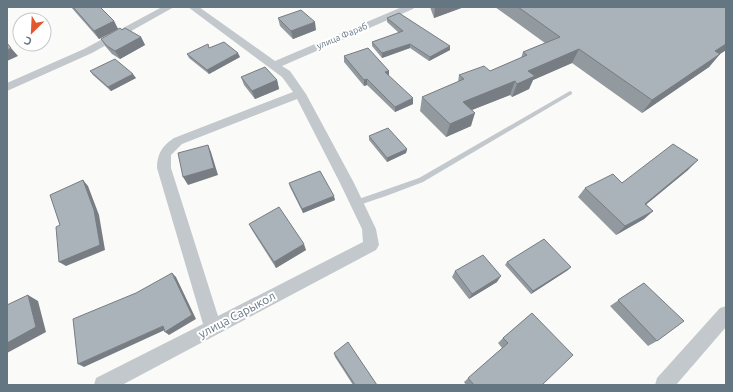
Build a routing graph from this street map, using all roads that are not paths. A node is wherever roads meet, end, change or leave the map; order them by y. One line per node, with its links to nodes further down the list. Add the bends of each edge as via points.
1 (169, 7): 5 (street, via 88,51)
2 (193, 7): 4 (street)
3 (410, 7): 4 (street, улица Фараб)
4 (274, 65): 7 (street, via 286,74)
5 (7, 87)
6 (570, 93): 8 (lane, via 421,180)
7 (300, 94): 8 (street); 10 (street, via 178,141 167,149 163,157 164,168)
8 (356, 203): 10 (street, улица Сарыкол, via 369,229 371,245)
9 (726, 314): 12 (street)
10 (213, 327): 11 (street, улица Сарыкол)
11 (102, 385)
12 (664, 385)

